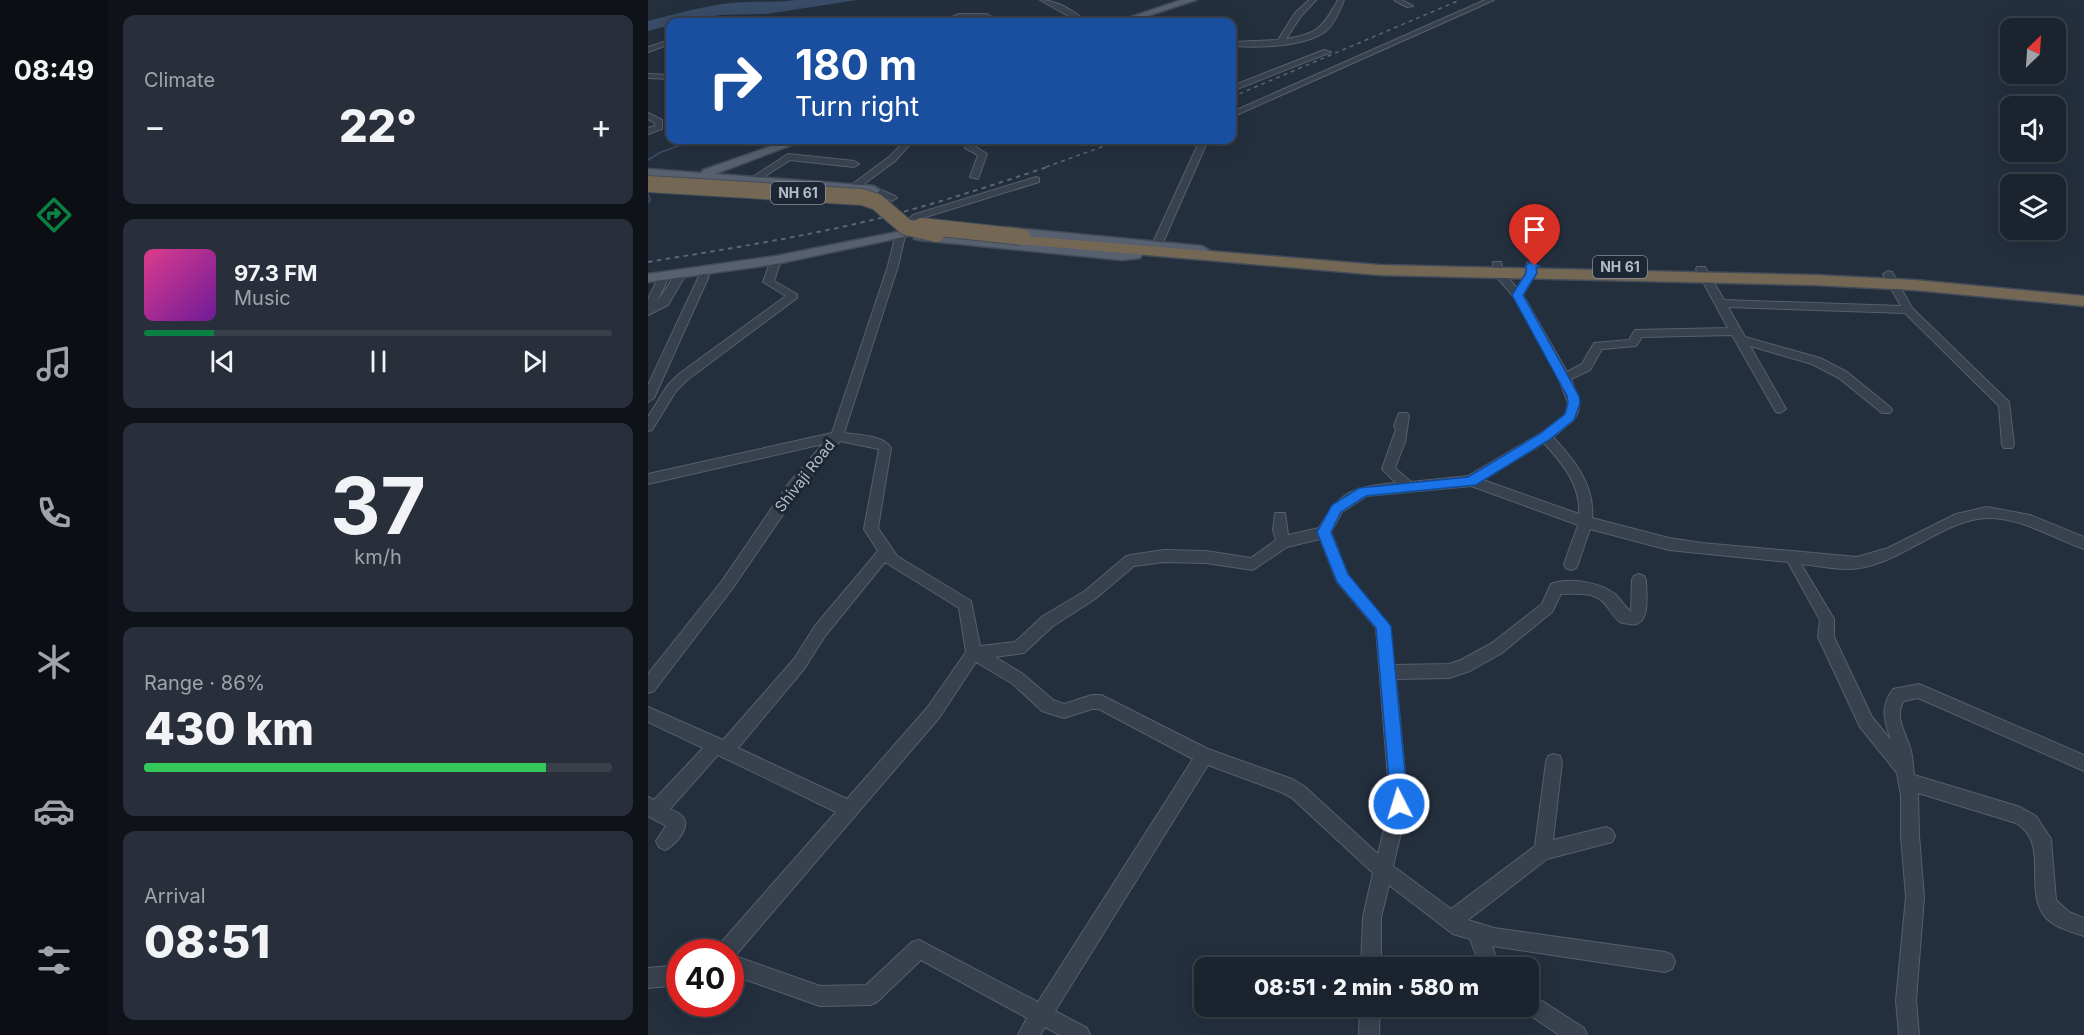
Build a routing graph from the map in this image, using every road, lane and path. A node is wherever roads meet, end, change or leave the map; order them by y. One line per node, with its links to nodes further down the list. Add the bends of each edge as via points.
1 (1043, 0): 8 (street)
2 (1175, 0): 13 (main road)
3 (1191, 0): 14 (main road)
4 (1313, 0): 15 (street)
5 (1341, 0): 15 (street, via 1323,30)
6 (1397, 0): 9 (street)
7 (1491, 0): 23 (street)
8 (1053, 1): 12 (street)
9 (1408, 6)
10 (954, 18): 11 (street)
11 (987, 18)
12 (1077, 18)
13 (1118, 18)
14 (1134, 18)
15 (1281, 41): 17 (street)
16 (666, 43): 18 (street)
17 (1236, 44)
18 (648, 50)
19 (1327, 52): 22 (street)
20 (648, 76): 21 (street)
21 (666, 77)
22 (1236, 88)
23 (1236, 113)
24 (648, 116): 25 (street, via 659,122 659,127)
25 (648, 131)
26 (770, 144): 34 (main road)
27 (788, 144): 35 (main road)
28 (906, 144): 41 (street)
29 (969, 144): 36 (street, via 983,154)
30 (1202, 144): 46 (street)
31 (777, 162): 38 (street)
32 (854, 164): 38 (street, via 788,157)
33 (648, 173): 34 (main road)
34 (682, 176): 35 (main road)
35 (699, 176): 38 (main road)
36 (975, 177)
37 (648, 180): 45 (highway, NH 61, bridge, via 874,195 909,223 919,226)
38 (750, 180): 41 (main road)
39 (1036, 180): 44 (street, via 916,217)
40 (648, 187): 42 (main road, via 860,201); 45 (highway, NH 61, bridge, via 862,197 873,199 899,224 910,229)
41 (853, 188): 42 (main road)
42 (874, 190): 43 (street)
43 (892, 198)
44 (899, 238): 46 (main road, via 933,225); 47 (main road, via 922,235 1129,256); 49 (main road); 69 (street, Shivaji Road)
45 (1111, 246): 46 (highway, NH 61); 47 (highway, NH 61)
46 (1157, 246): 48 (highway, NH 61)
47 (1139, 250): 48 (highway, NH 61)
48 (1291, 259): 50 (highway, NH 61, via 1379,270)
49 (775, 262): 53 (main road); 54 (main road); 68 (street, via 769,284 793,296 682,377)
50 (1498, 269): 51 (highway, NH 61); 57 (street)
51 (1531, 269): 52 (highway, NH 61); 57 (street)
52 (1703, 274): 55 (highway, NH 61); 59 (street)
53 (704, 276): 54 (main road); 64 (street)
54 (664, 279): 60 (street, via 651,304); 60 (street, via 664,303)
55 (1892, 279): 56 (highway, NH 61, via 1982,280); 58 (highway, NH 61); 61 (street)
56 (2084, 292)
57 (1518, 295): 63 (street)
58 (2084, 301)
59 (1720, 303): 61 (street); 62 (street)
60 (652, 310)
61 (1908, 310): 71 (street, via 2006,405)
62 (1738, 335): 63 (street, via 1639,333 1632,343 1598,346 1588,367); 65 (street); 66 (street, via 1816,361 1843,375)
63 (1564, 378): 70 (street, via 1573,396 1573,410 1565,422)
64 (648, 398)
65 (1780, 409)
66 (1886, 410)
67 (1403, 416): 74 (street, via 1399,442 1388,469)
68 (648, 427)
69 (837, 436): 72 (street); 80 (street, via 884,446 871,529); 86 (street, Shivaji Road)
70 (1545, 436): 73 (street); 76 (street, via 1580,478)
71 (2008, 445)
72 (648, 479)
73 (1471, 481): 74 (street); 76 (street)
74 (1409, 487): 77 (street, via 1364,491 1337,508)
75 (1280, 517): 78 (street)
76 (1586, 522): 79 (street, via 1702,549 1857,563 1873,561 1972,514 2011,516); 81 (street)
77 (1324, 532): 78 (street); 85 (street, via 1342,578 1383,626)
78 (1284, 542): 84 (street, via 1253,564 1212,557 1164,556 1130,561 1090,595 1048,621 1019,648)
79 (2084, 543)
80 (886, 551): 84 (street, via 892,560 966,605); 88 (street, via 820,631 799,664)
81 (1570, 564)
82 (1794, 564): 92 (street, via 1827,620 1826,638 1849,691 1866,722)
83 (1639, 580): 85 (street, via 1638,616 1634,619 1625,617 1614,600 1601,592 1582,587 1556,588 1547,608 1497,648 1465,666 1449,671)
84 (974, 653): 89 (street, via 1018,679 1048,706 1064,711 1101,702); 94 (street, via 933,713)
85 (1388, 672): 98 (street, via 1399,804)
86 (648, 686)
87 (648, 714): 88 (street)
88 (722, 747): 93 (street); 94 (street)
89 (1204, 756): 98 (street, via 1298,792); 110 (street)
90 (1554, 762): 97 (street)
91 (2084, 763): 92 (street, via 1918,691 1899,694 1891,715)
92 (1906, 775): 100 (street, via 2030,822 2042,839 2050,910); 116 (street, via 1915,897 1906,1000)
93 (652, 809): 96 (street, via 676,822)
94 (850, 809): 102 (street)
95 (1606, 836): 97 (street)
96 (665, 841)
97 (1543, 851): 99 (street)
98 (1383, 870): 99 (street); 103 (street, via 1372,917)
99 (1451, 921): 101 (street)
100 (2084, 927)
101 (1477, 933): 104 (street); 105 (street)
102 (737, 939)
103 (1371, 957)
104 (1487, 957)
105 (1665, 962)
106 (744, 969): 110 (street, via 820,996 870,995 919,949)
107 (666, 976): 108 (street)
108 (648, 978)
109 (1539, 1009): 115 (street)
110 (1040, 1014): 112 (street); 113 (street)
111 (1370, 1017): 114 (street)
112 (1028, 1035)
113 (1080, 1035)
114 (1369, 1035)
115 (1577, 1035)
116 (1909, 1035)

